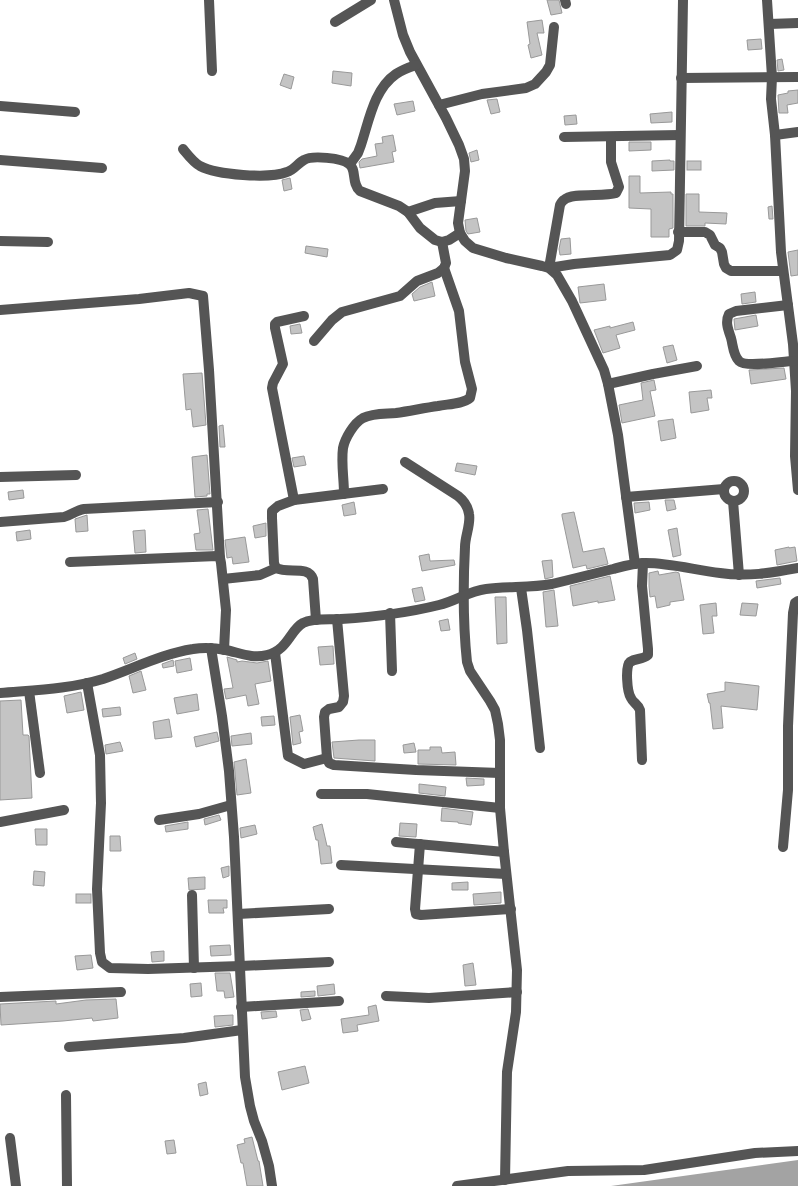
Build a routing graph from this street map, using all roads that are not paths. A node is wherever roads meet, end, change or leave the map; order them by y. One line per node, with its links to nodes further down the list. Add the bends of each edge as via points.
1 (209, 0): 11 (street)
2 (371, 0): 6 (street)
3 (394, 0): 10 (street, via 403,35)
4 (683, 0): 14 (street)
5 (766, 0): 8 (street)
6 (336, 22)
7 (798, 23): 8 (street)
8 (769, 24): 13 (street)
9 (554, 27): 15 (street, via 550,65 534,84 526,88 482,94)
10 (416, 65): 15 (street); 25 (street, via 398,72 378,94 358,153)
11 (212, 71)
12 (798, 76): 13 (street)
13 (772, 77): 14 (street); 20 (street, via 771,99)
14 (681, 78): 19 (street)
15 (439, 105): 27 (street, via 464,159 465,171)
16 (0, 106): 17 (street)
17 (75, 112)
18 (798, 132): 20 (street)
19 (680, 135): 22 (street); 29 (street)
20 (775, 135): 36 (street)
21 (564, 137): 22 (street)
22 (611, 137): 35 (street, via 611,162 619,187 616,193 610,195 572,196 564,199 560,205)
23 (182, 149): 25 (street, via 204,168 247,176 287,173 302,161 312,158 327,158)
24 (0, 160): 26 (street)
25 (350, 164): 28 (street, via 354,183 360,191)
26 (102, 168)
27 (460, 201): 28 (street, via 435,203); 30 (street)
28 (408, 212): 33 (street, via 426,234)
29 (678, 232): 35 (street, via 677,250 670,255); 36 (street, via 705,232 710,235 722,252 726,268 731,271)
30 (460, 233): 33 (street); 35 (street, via 473,248)
31 (0, 241): 32 (street)
32 (48, 242)
33 (442, 242): 34 (street, via 446,263)
34 (444, 268): 40 (street, via 438,273 417,280 400,296 342,312); 53 (street, via 459,311 465,362 472,389 470,398 446,405 372,415 359,421 344,446)
35 (550, 268): 44 (street, via 557,275 575,307)
36 (783, 271): 37 (street)
37 (788, 305): 41 (street); 42 (street, via 736,311 729,314 727,325 736,357 740,362 748,364)
38 (0, 310): 57 (street, via 189,293 202,296)
39 (304, 316): 55 (street, via 275,324 283,364 272,383 272,388)
40 (314, 341)
41 (795, 344): 42 (street)
42 (794, 360): 45 (street)
43 (697, 366): 44 (street)
44 (608, 384): 54 (street)
45 (797, 423): 49 (street, via 795,456)
46 (405, 462): 67 (street, via 458,496 464,501 470,513 465,542)
47 (76, 475): 48 (street)
48 (0, 477)
49 (798, 480): 52 (street)
50 (383, 489): 53 (street)
51 (724, 489): 54 (street); 56 (street, via 724,496); 56 (street, via 730,481 737,481 742,485 744,494 740,500)
52 (798, 490)
53 (344, 494): 55 (street)
54 (626, 496): 61 (street)
55 (294, 500): 62 (street, via 272,511)
56 (733, 501): 64 (street)
57 (218, 502): 58 (street, via 84,509 64,517); 59 (street)
58 (0, 522)
59 (220, 558): 60 (street, via 217,556); 65 (street)
60 (70, 562)
61 (639, 563): 64 (street); 66 (street, via 551,584); 82 (street, via 648,655 632,661 627,668 629,696 640,710)
62 (276, 568): 65 (street, via 260,575); 71 (street, via 307,571 311,574)
63 (798, 568): 64 (street)
64 (739, 575)
65 (223, 579): 73 (street, via 226,610)
66 (521, 588): 67 (street, via 488,588); 80 (street)
67 (464, 595): 69 (street, via 437,605); 84 (street, via 467,662 495,710 500,740)
68 (798, 601): 79 (street, via 793,613)
69 (390, 613): 70 (street); 75 (street)
70 (337, 619): 71 (street); 81 (street, via 344,696 339,707 325,712)
71 (316, 620): 74 (street, via 303,623)
72 (211, 648): 73 (street); 76 (street, via 172,653); 86 (street, via 223,724)
73 (224, 650): 74 (street, via 252,656)
74 (275, 653): 81 (street, via 288,756 304,764)
75 (392, 672)
76 (87, 683): 77 (street); 104 (street, via 100,755 101,803 97,889 102,962 110,968)
77 (29, 691): 78 (street); 83 (street)
78 (0, 693)
79 (794, 714): 93 (street)
80 (540, 748)
81 (327, 758): 84 (street, via 329,763 334,765)
82 (642, 760)
83 (40, 773)
84 (500, 773): 87 (street)
85 (321, 794): 87 (street, via 367,794)
86 (231, 805): 89 (street, via 199,814); 101 (street)
87 (500, 808): 94 (street)
88 (64, 810): 90 (street)
89 (159, 820)
90 (0, 822)
91 (396, 842): 92 (street)
92 (420, 844): 94 (street); 96 (street)
93 (783, 848)
94 (504, 852): 97 (street)
95 (341, 865): 96 (street)
96 (417, 869): 97 (street); 100 (street, via 416,914)
97 (506, 874): 100 (street)
98 (192, 895): 104 (street)
99 (329, 909): 101 (street)
100 (511, 909): 106 (street)
101 (238, 914): 103 (street)
102 (329, 962): 103 (street)
103 (241, 966): 104 (street); 110 (street)
104 (194, 968)
105 (121, 992): 108 (street)
106 (517, 992): 107 (street, via 430,998); 116 (street, via 507,1072)
107 (386, 996)
108 (0, 997)
109 (339, 1001): 110 (street)
110 (241, 1007): 111 (street)
111 (242, 1030): 112 (street, via 184,1038); 119 (street, via 250,1106 268,1160)
112 (69, 1047)
113 (66, 1095): 118 (street)
114 (10, 1138): 117 (street)
115 (798, 1150): 116 (street, via 755,1153 644,1170 568,1171)
116 (505, 1180): 120 (street)
117 (16, 1186)
118 (67, 1186)
119 (272, 1186)
120 (457, 1186)

